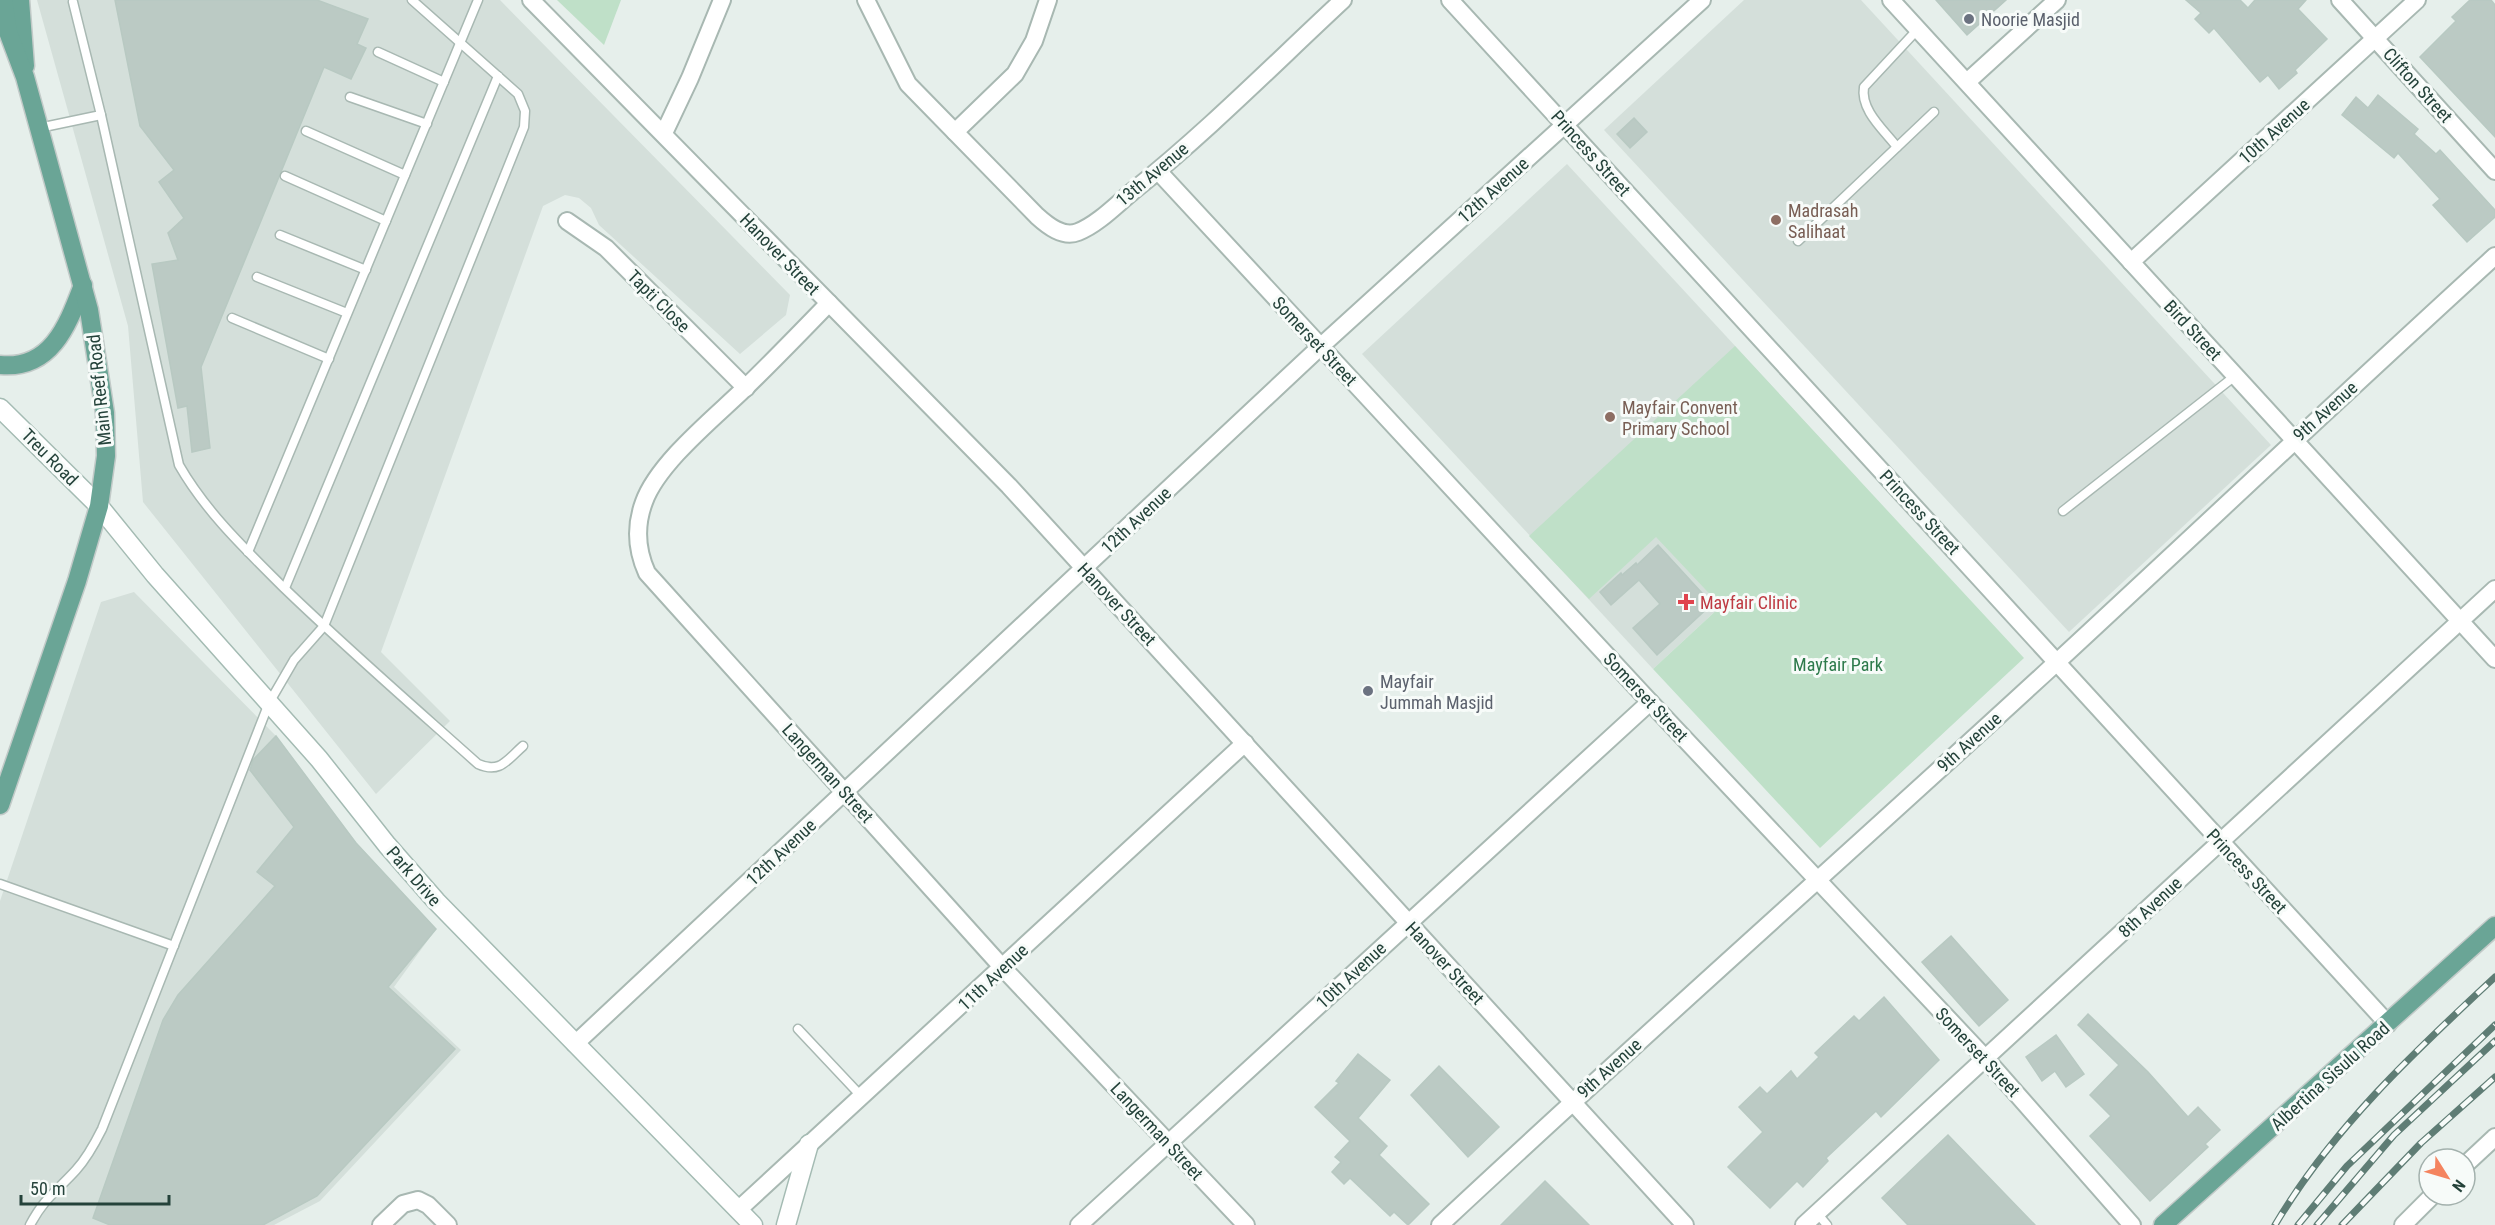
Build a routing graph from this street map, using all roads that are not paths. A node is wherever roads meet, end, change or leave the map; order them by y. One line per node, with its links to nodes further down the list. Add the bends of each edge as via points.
1 (412, 0): 18 (lane)
2 (478, 0): 18 (lane)
3 (531, 0): 31 (street, Hanover Street)
4 (722, 0): 31 (street)
5 (866, 0): 30 (street, 13th Avenue, via 908,84)
6 (1048, 0): 30 (street, via 1034,41 1015,74)
7 (1343, 0): 33 (street, 13th Avenue)
8 (1450, 0): 27 (street, Princess Street)
9 (1701, 0): 27 (street, 12th Avenue)
10 (1891, 0): 16 (street, Bird Street)
11 (2057, 0): 22 (street)
12 (2340, 0): 17 (street, Clifton Street)
13 (2417, 0): 17 (street, 10th Avenue)
14 (6, 1): 28 (main road, Main Reef Road, via 13,48)
15 (73, 2): 25 (lane)
16 (1918, 29): 22 (street, Bird Street); 32 (lane, via 1864,87 1862,98)
17 (2376, 38): 34 (street, Clifton Street); 42 (street, 10th Avenue)
18 (461, 42): 20 (lane); 21 (lane)
19 (378, 52): 21 (lane)
20 (498, 75): 60 (lane); 63 (lane, via 518,94 525,111 524,127)
21 (444, 82): 26 (lane)
22 (1967, 82): 42 (street, Bird Street)
23 (350, 97): 26 (lane)
24 (1934, 112): 32 (lane)
25 (102, 115): 28 (lane); 58 (lane, via 179,465 222,527)
26 (427, 124): 35 (lane)
27 (1565, 124): 49 (street, 12th Avenue); 65 (street, Princess Street)
28 (38, 128): 45 (main road, Main Reef Road)
29 (306, 131): 35 (lane)
30 (955, 132): 33 (street, 13th Avenue, via 1037,216 1066,233 1076,233 1090,225)
31 (664, 133): 46 (street, Hanover Street)
32 (1897, 147): 40 (lane)
33 (1158, 171): 49 (street, Somerset Street)
34 (2495, 171)
35 (405, 175): 37 (lane)
36 (285, 176): 37 (lane)
37 (386, 221): 43 (lane)
38 (567, 221): 53 (street, Tapti Close, via 606,248)
39 (280, 235): 43 (lane)
40 (1798, 241)
41 (2495, 256): 55 (street, 9th Avenue)
42 (2131, 262): 52 (street, Bird Street)
43 (366, 270): 47 (lane)
44 (257, 277): 47 (lane)
45 (83, 285): 51 (main road, via 63,333 50,348 36,358); 56 (main road, Main Reef Road, via 105,413 106,456)
46 (829, 303): 53 (street, Langerman Street); 59 (street, Hanover Street, via 934,408)
47 (347, 313): 50 (lane)
48 (232, 318): 50 (lane)
49 (1320, 347): 59 (street, 12th Avenue); 66 (street, Somerset Street)
50 (329, 359): 58 (lane)
51 (0, 365)
52 (2235, 376): 55 (street, Bird Street); 57 (lane)
53 (746, 388): 70 (street, Langerman Street, via 696,435 651,488 640,515 640,558 668,599)
54 (0, 408): 56 (street, Treu Road)
55 (2294, 439): 62 (street, Bird Street); 65 (street, 9th Avenue)
56 (99, 506): 67 (street, Park Drive); 71 (main road, Main Reef Road)
57 (2063, 511)
58 (248, 552): 60 (lane)
59 (1084, 569): 68 (street, Hanover Street); 70 (street, 12th Avenue)
60 (285, 588): 63 (lane)
61 (2495, 589): 62 (street, 8th Avenue)
62 (2460, 621): 64 (street, Bird Street); 72 (street, 8th Avenue)
63 (324, 626): 67 (lane, via 294,660); 69 (lane, via 478,764 497,768)
64 (2495, 659)
65 (2057, 662): 72 (street, Princess Street); 73 (street, 9th Avenue)
66 (1650, 702): 73 (street, Somerset Street); 75 (street, 10th Avenue)
67 (269, 703): 77 (lane); 81 (street, Park Drive, via 429,894)
68 (1245, 743): 75 (street, Hanover Street); 78 (street, 11th Avenue)
69 (523, 747)
70 (846, 791): 78 (street, Langerman Street); 81 (street, 12th Avenue)
71 (0, 805)
72 (2220, 842): 79 (street, Princess Street); 82 (street, 8th Avenue)
73 (1817, 880): 82 (street, Somerset Street); 84 (street, 9th Avenue)
74 (0, 884): 77 (lane)
75 (1407, 923): 84 (street, Hanover Street); 87 (street, 10th Avenue)
76 (2495, 926): 79 (main road, Albertina Sisulu Road)
77 (174, 946): 92 (lane, via 94,1144 76,1170 54,1189)
78 (1003, 968): 83 (street, 11th Avenue); 87 (street, Langerman Street)
79 (2388, 1024): 103 (main road, Albertina Sisulu Road)
80 (798, 1029): 83 (lane)
81 (575, 1044): 90 (street, Park Drive)
82 (1986, 1059): 91 (street, 8th Avenue); 102 (street, Somerset Street)
83 (862, 1097): 86 (street, 11th Avenue)
84 (1573, 1100): 99 (street, 9th Avenue); 100 (street, Hanover Street)
85 (2495, 1137): 88 (street)
86 (809, 1144): 90 (street, 11th Avenue); 96 (street)
87 (1170, 1144): 97 (street, 10th Avenue); 98 (street, Langerman Street)
88 (2477, 1154)
89 (2421, 1207): 104 (street)
90 (738, 1210): 95 (street, Park Drive)
91 (1822, 1219): 101 (street, 8th Avenue)
92 (30, 1225)
93 (381, 1225): 94 (street, via 403,1204 418,1200 428,1204)
94 (448, 1225)
95 (753, 1225)
96 (786, 1225)
97 (1079, 1225)
98 (1246, 1225)
99 (1440, 1225)
100 (1685, 1225)
101 (1804, 1225)
102 (2132, 1225)
103 (2163, 1225)
104 (2403, 1225)

